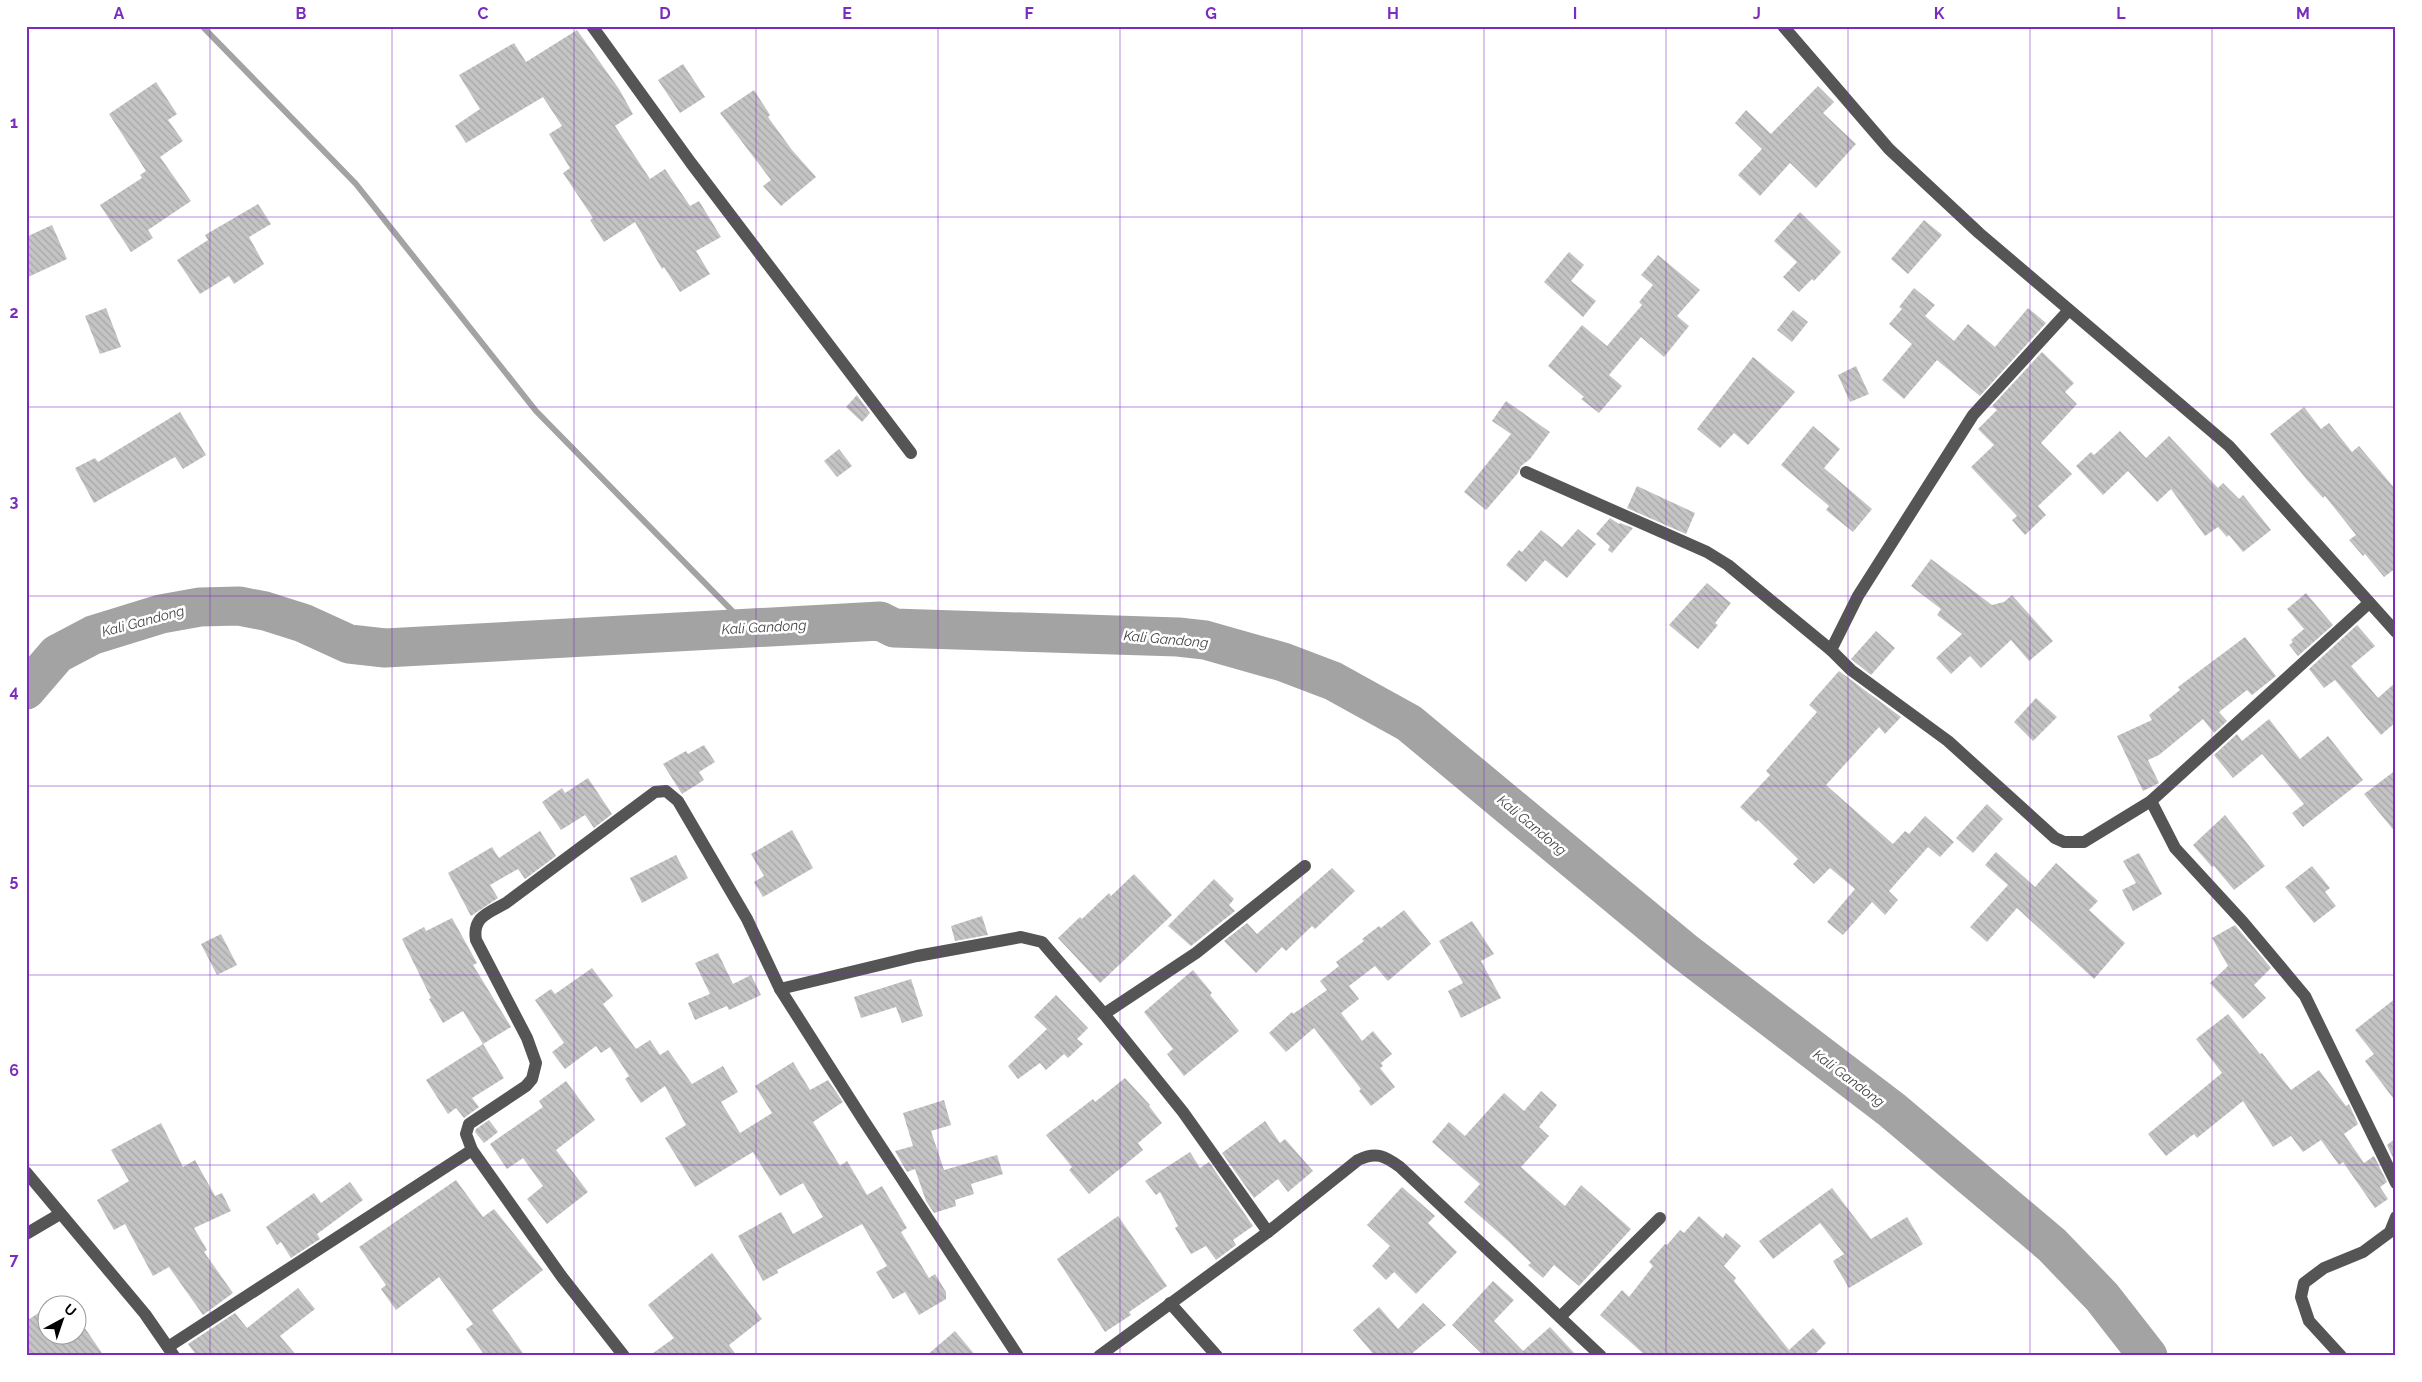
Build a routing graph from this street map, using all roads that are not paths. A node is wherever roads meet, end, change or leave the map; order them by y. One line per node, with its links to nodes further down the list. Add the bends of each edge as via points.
1 (592, 26): 4 (street, via 690,163)
2 (1783, 26): 3 (street, via 1889,149 1979,233)
3 (2069, 310): 6 (street, via 2229,446); 8 (street, via 1973,415 1858,596)
4 (911, 452)
5 (1526, 472): 8 (street, via 1707,552 1728,565)
6 (2368, 603): 7 (street); 9 (street)
7 (2396, 632)
8 (1831, 650): 9 (street, via 1851,670 1948,741 2064,842 2084,842)
9 (2151, 802): 15 (street, via 2176,848 2305,996)
10 (1305, 866): 12 (street, via 1196,953)
11 (780, 988): 12 (street, via 917,956 1021,937 1042,942); 13 (street, via 746,919 678,801 666,791 655,792 476,922 476,940 527,1038 536,1063 532,1079 526,1086 469,1124 466,1134); 26 (street)
12 (1104, 1014): 19 (street, via 1183,1112)
13 (472, 1150): 23 (street); 25 (street, via 562,1277)
14 (26, 1172): 16 (street)
15 (2396, 1183)
16 (60, 1214): 20 (street); 23 (street, via 145,1314)
17 (2396, 1217): 29 (street, via 2390,1232 2370,1247 2324,1268 2304,1283 2301,1297 2309,1321)
18 (1660, 1218): 22 (street)
19 (1268, 1232): 21 (street); 22 (street, via 1358,1160 1368,1155 1383,1155 1400,1167)
20 (26, 1234)
21 (1170, 1303): 27 (street); 28 (street)
22 (1560, 1317): 24 (street)
23 (171, 1351)
24 (1593, 1353)
25 (624, 1356)
26 (1018, 1356)
27 (1099, 1356)
28 (1217, 1356)
29 (2341, 1356)

